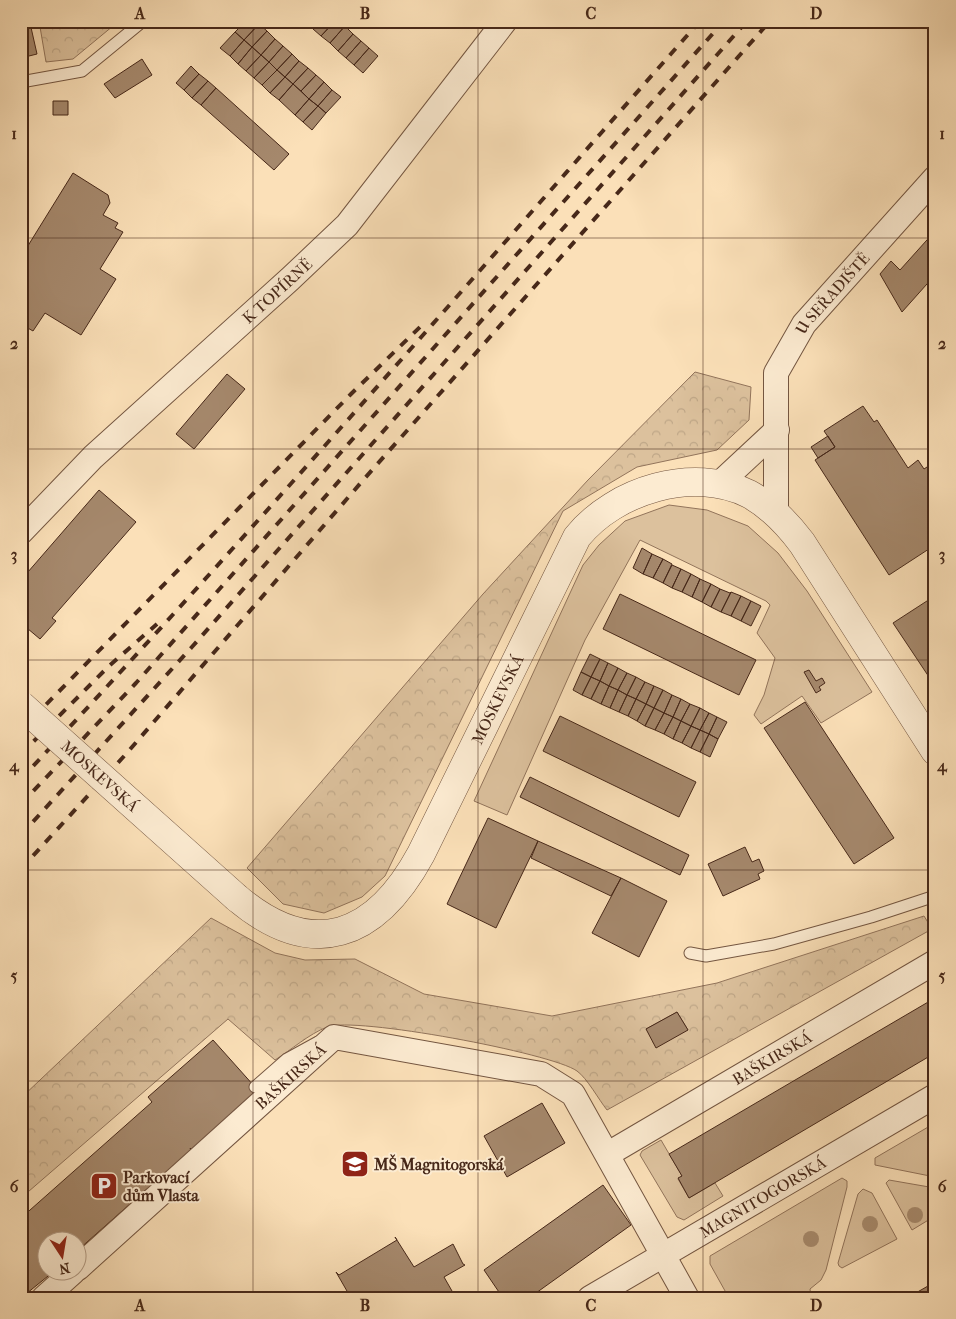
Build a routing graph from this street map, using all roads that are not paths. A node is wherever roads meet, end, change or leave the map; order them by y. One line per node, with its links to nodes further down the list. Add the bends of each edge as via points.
1 (143, 21): 3 (lane, via 82,71)
2 (505, 21): 8 (street, K TOPÍRNĚ, via 348,225 93,457)
3 (21, 82)
4 (935, 178): 5 (street, U SEŘADIŠTĚ, via 804,324 776,373)
5 (777, 430): 6 (street); 7 (street, U SEŘADIŠTĚ)
6 (719, 484): 7 (street, MOSKEVSKÁ, via 749,494); 9 (street, MOSKEVSKÁ, bridge, via 682,483 641,492 622,500 588,523 577,537 421,854 400,889 376,912 347,930 320,935 303,934 269,923)
7 (776, 512): 10 (street, MOSKEVSKÁ, via 802,543)
8 (21, 532)
9 (21, 706)
10 (935, 750)
11 (935, 896): 12 (lane, via 871,918 774,944 706,956)
12 (690, 953)
13 (935, 962): 17 (street, BAŠKIRSKÁ)
14 (334, 1037): 15 (lane, via 308,1045 286,1059); 17 (street, BAŠKIRSKÁ, via 541,1074 573,1094); 19 (street, BAŠKIRSKÁ)
15 (255, 1087)
16 (935, 1096): 18 (street, MAGNITOGORSKÁ)
17 (608, 1154): 18 (street, BAŠKIRSKÁ)
18 (662, 1255): 22 (street, MAGNITOGORSKÁ); 23 (street, BAŠKIRSKÁ)
19 (88, 1259)
20 (62, 1282): 21 (street)
21 (44, 1298)
22 (590, 1298)
23 (687, 1298)

